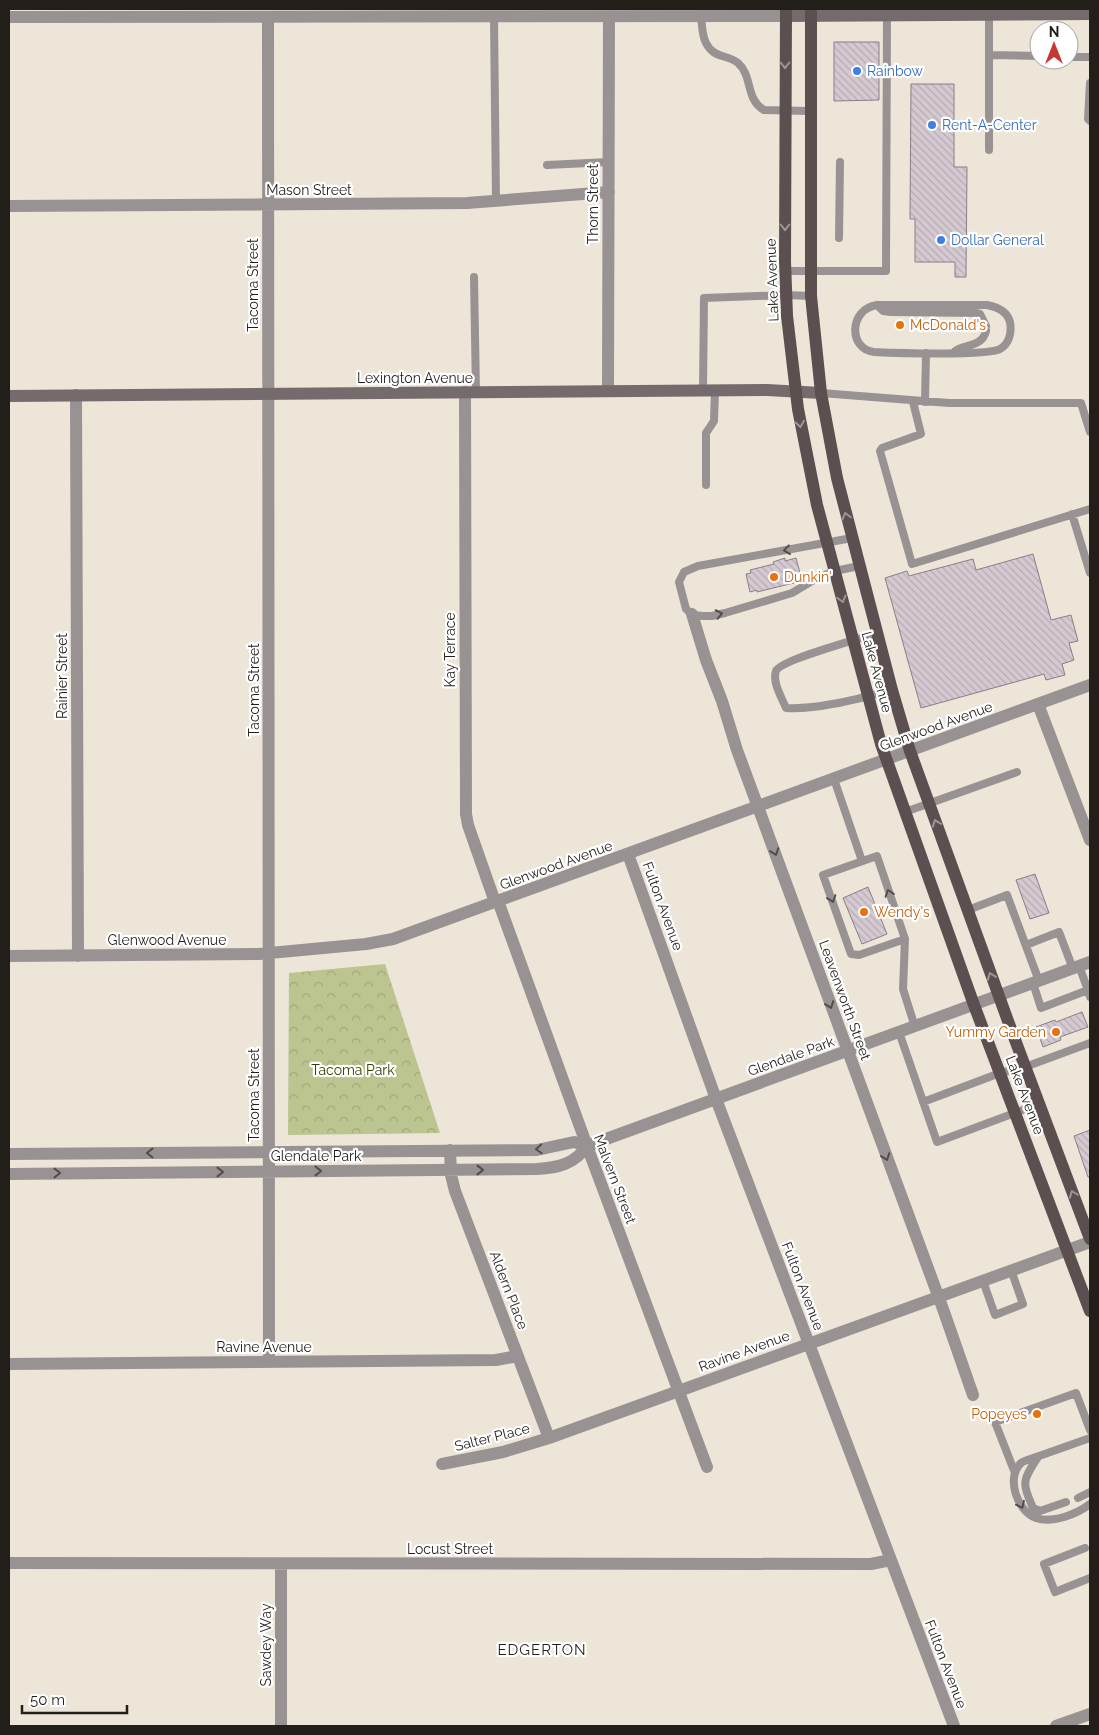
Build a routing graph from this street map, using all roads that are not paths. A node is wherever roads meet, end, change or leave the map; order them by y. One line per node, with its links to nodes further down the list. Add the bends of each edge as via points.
1 (786, 12): 2 (main road); 7 (street); 15 (main road, Lake Avenue, one-way to 15)
2 (811, 12): 5 (main road); 16 (main road, Lake Avenue)
3 (1033, 12): 4 (main road); 6 (main road)
4 (1090, 14)
5 (887, 15): 6 (main road); 27 (lane, via 886,271)
6 (989, 15): 12 (lane)
7 (701, 16): 10 (street); 15 (lane, via 705,42 713,53 739,64 747,77 751,96 759,107)
8 (268, 17): 9 (street); 11 (street); 24 (street, Tacoma Street)
9 (494, 17): 10 (street); 23 (lane)
10 (609, 17): 19 (street, Thorn Street)
11 (9, 18)
12 (990, 55): 13 (lane); 18 (lane)
13 (1029, 56)
14 (1090, 83): 17 (lane)
15 (785, 111): 16 (lane); 28 (main road, Lake Avenue, one-way to 28)
16 (810, 111): 27 (main road, Lake Avenue)
17 (1090, 122)
18 (989, 150)
19 (608, 162): 21 (lane); 22 (street, Thorn Street)
20 (840, 162): 26 (lane)
21 (547, 165)
22 (608, 192): 23 (street, Mason Street); 36 (street, Thorn Street)
23 (496, 201): 24 (street, Mason Street)
24 (268, 205): 25 (street, Mason Street); 40 (street, Tacoma Street)
25 (9, 206)
26 (839, 238)
27 (811, 270): 28 (lane); 31 (main road, Lake Avenue)
28 (785, 271): 30 (main road, Lake Avenue)
29 (474, 277): 38 (lane)
30 (786, 295): 31 (lane); 35 (lane, via 704,298); 37 (main road, Lake Avenue)
31 (812, 296): 39 (main road, Lake Avenue)
32 (876, 305): 33 (lane, via 891,312 980,314 986,329 984,337 980,342); 33 (lane, via 988,305 1006,314 1010,321 1010,336 1001,348); 34 (lane, via 864,309 857,318 856,335 861,347 873,352)
33 (953, 352): 34 (lane)
34 (926, 353): 44 (lane)
35 (709, 390): 36 (main road, Lexington Avenue); 37 (main road, Lexington Avenue); 46 (lane, via 714,421 706,433)
36 (608, 391): 38 (main road, Lexington Avenue)
37 (795, 391): 39 (main road, Lexington Avenue); 50 (main road, Lake Avenue, one-way to 50)
38 (470, 392): 40 (main road, Lexington Avenue); 71 (street, Kay Terrace, via 466,808 468,825)
39 (821, 393): 43 (lane); 49 (main road, Lake Avenue, one-way to 39)
40 (268, 394): 41 (main road, Lexington Avenue); 75 (street, Tacoma Street)
41 (76, 395): 42 (main road, Lexington Avenue); 77 (street, Rainier Street)
42 (9, 396)
43 (913, 402): 44 (lane); 48 (lane, via 921,434 880,450 912,564)
44 (925, 402): 45 (lane, via 1081,403)
45 (1090, 432)
46 (706, 485)
47 (1090, 508): 48 (lane)
48 (1072, 514): 53 (lane)
49 (852, 538): 50 (lane); 51 (main road, Lake Avenue)
50 (827, 542): 52 (main road, Lake Avenue); 54 (lane, one-way to 54, via 698,566 684,572 679,582 686,609)
51 (859, 566): 52 (lane); 55 (main road, Lake Avenue)
52 (835, 571): 54 (lane, one-way to 52, via 712,616 725,613 792,592); 56 (main road, Lake Avenue, one-way to 56)
53 (1090, 573)
54 (692, 614): 66 (street, Leavenworth Street)
55 (877, 633): 56 (lane); 58 (main road, Lake Avenue)
56 (853, 640): 59 (main road, Lake Avenue); 59 (lane, via 780,666 775,672 776,685 786,708 838,703)
57 (1090, 685): 60 (street, Glenwood Avenue)
58 (892, 690): 59 (lane); 61 (main road, Lake Avenue)
59 (868, 696): 62 (main road, Lake Avenue)
60 (1038, 704): 61 (street, Glenwood Avenue); 68 (street)
61 (910, 751): 62 (street, Glenwood Avenue); 65 (main road, Lake Avenue)
62 (886, 760): 64 (street, Glenwood Avenue); 67 (main road, Lake Avenue)
63 (1017, 772): 65 (lane)
64 (834, 779): 66 (street, Glenwood Avenue); 70 (lane)
65 (929, 804): 67 (lane); 72 (main road, Lake Avenue, one-way to 65)
66 (759, 806): 69 (street, Glenwood Avenue); 86 (street, Leavenworth Street, one-way to 86)
67 (905, 812): 82 (main road, Lake Avenue)
68 (1090, 840)
69 (628, 854): 71 (street, Glenwood Avenue); 89 (street, Fulton Avenue)
70 (862, 861): 73 (lane, one-way to 70, via 877,856); 73 (lane, one-way to 73, via 824,875 852,954 858,955)
71 (497, 902): 75 (street, Glenwood Avenue, via 384,941); 93 (street, Malvern Street)
72 (968, 910): 74 (lane, via 1007,895); 81 (main road, Lake Avenue, one-way to 72)
73 (904, 939): 83 (lane, via 903,989)
74 (1026, 945): 78 (lane, via 1059,932); 79 (lane)
75 (269, 953): 77 (street, Glenwood Avenue); 95 (street, Tacoma Street)
76 (9, 956): 77 (street, Glenwood Avenue)
77 (78, 956)
78 (1081, 966): 79 (street, Glendale Park); 80 (lane)
79 (1036, 982): 80 (lane, via 1041,1008); 81 (street, Glendale Park)
80 (1089, 994)
81 (999, 996): 82 (street, Glendale Park); 87 (main road, Lake Avenue)
82 (974, 1005): 83 (street, Glendale Park); 88 (main road, Lake Avenue)
83 (915, 1027): 84 (street, Glendale Park)
84 (899, 1032): 86 (street, Glendale Park); 90 (lane)
85 (1090, 1043): 87 (lane)
86 (847, 1051): 89 (street, Glendale Park); 104 (street, Leavenworth Street, one-way to 104)
87 (1025, 1067): 88 (lane); 91 (main road, Lake Avenue)
88 (1000, 1073): 90 (lane); 92 (main road, Lake Avenue)
89 (716, 1099): 93 (street, Glendale Park); 106 (street, Fulton Avenue)
90 (923, 1102): 92 (lane, via 937,1142)
91 (1039, 1104): 92 (lane); 100 (main road, Lake Avenue, one-way to 91)
92 (1016, 1113): 101 (main road, Lake Avenue)
93 (586, 1146): 94 (street, Glendale Park, one-way to 94, via 574,1142 542,1150); 97 (street, Glendale Park, one-way to 93, via 552,1168 576,1159); 110 (street, Malvern Street)
94 (450, 1150): 95 (street, Glendale Park); 97 (street, Aldern Place)
95 (269, 1152): 96 (street, Glendale Park, one-way to 96); 98 (street, Tacoma Street)
96 (9, 1154)
97 (450, 1170): 98 (street, Glendale Park, one-way to 97); 107 (street, Aldern Place, via 455,1191)
98 (269, 1172): 99 (street, Glendale Park, one-way to 98); 108 (street, Tacoma Street)
99 (9, 1174)
100 (1090, 1240): 101 (street, Ravine Avenue)
101 (1067, 1250): 102 (street, Ravine Avenue); 105 (main road, Lake Avenue)
102 (1011, 1270): 103 (street, Ravine Avenue); 103 (lane, via 1023,1304 995,1315)
103 (983, 1281): 104 (street, Ravine Avenue)
104 (938, 1297): 106 (street, Ravine Avenue); 111 (street, Leavenworth Street)
105 (1090, 1311)
106 (809, 1344): 110 (street, Ravine Avenue); 124 (street, Fulton Avenue)
107 (518, 1356): 108 (street, Ravine Avenue, via 496,1360); 113 (street, Aldern Place)
108 (269, 1362): 109 (street, Ravine Avenue)
109 (9, 1364)
110 (678, 1391): 113 (street, Ravine Avenue); 117 (street, Malvern Street)
111 (973, 1395)
112 (1090, 1430): 118 (lane, via 1076,1393 995,1422)
113 (549, 1438): 116 (street, Salter Place, via 486,1457)
114 (1090, 1438): 115 (lane)
115 (1038, 1457): 118 (lane, via 1022,1462); 121 (lane, via 1026,1475 1024,1488 1033,1508 1040,1511)
116 (442, 1464)
117 (707, 1467)
118 (1015, 1473): 122 (lane, one-way to 122, via 1014,1486 1022,1508 1026,1514 1038,1519 1058,1519)
119 (1090, 1492): 120 (lane)
120 (1078, 1498)
121 (1066, 1502)
122 (1090, 1504)
123 (1085, 1548): 127 (lane, via 1044,1564 1055,1592)
124 (891, 1560): 126 (street, Locust Street, via 871,1564); 130 (street, Fulton Avenue)
125 (9, 1564): 126 (street, Locust Street)
126 (281, 1564): 129 (street, Sawdey Way)
127 (1090, 1578)
128 (1090, 1714): 131 (street)
129 (281, 1726)
130 (954, 1726)
131 (1056, 1726)

